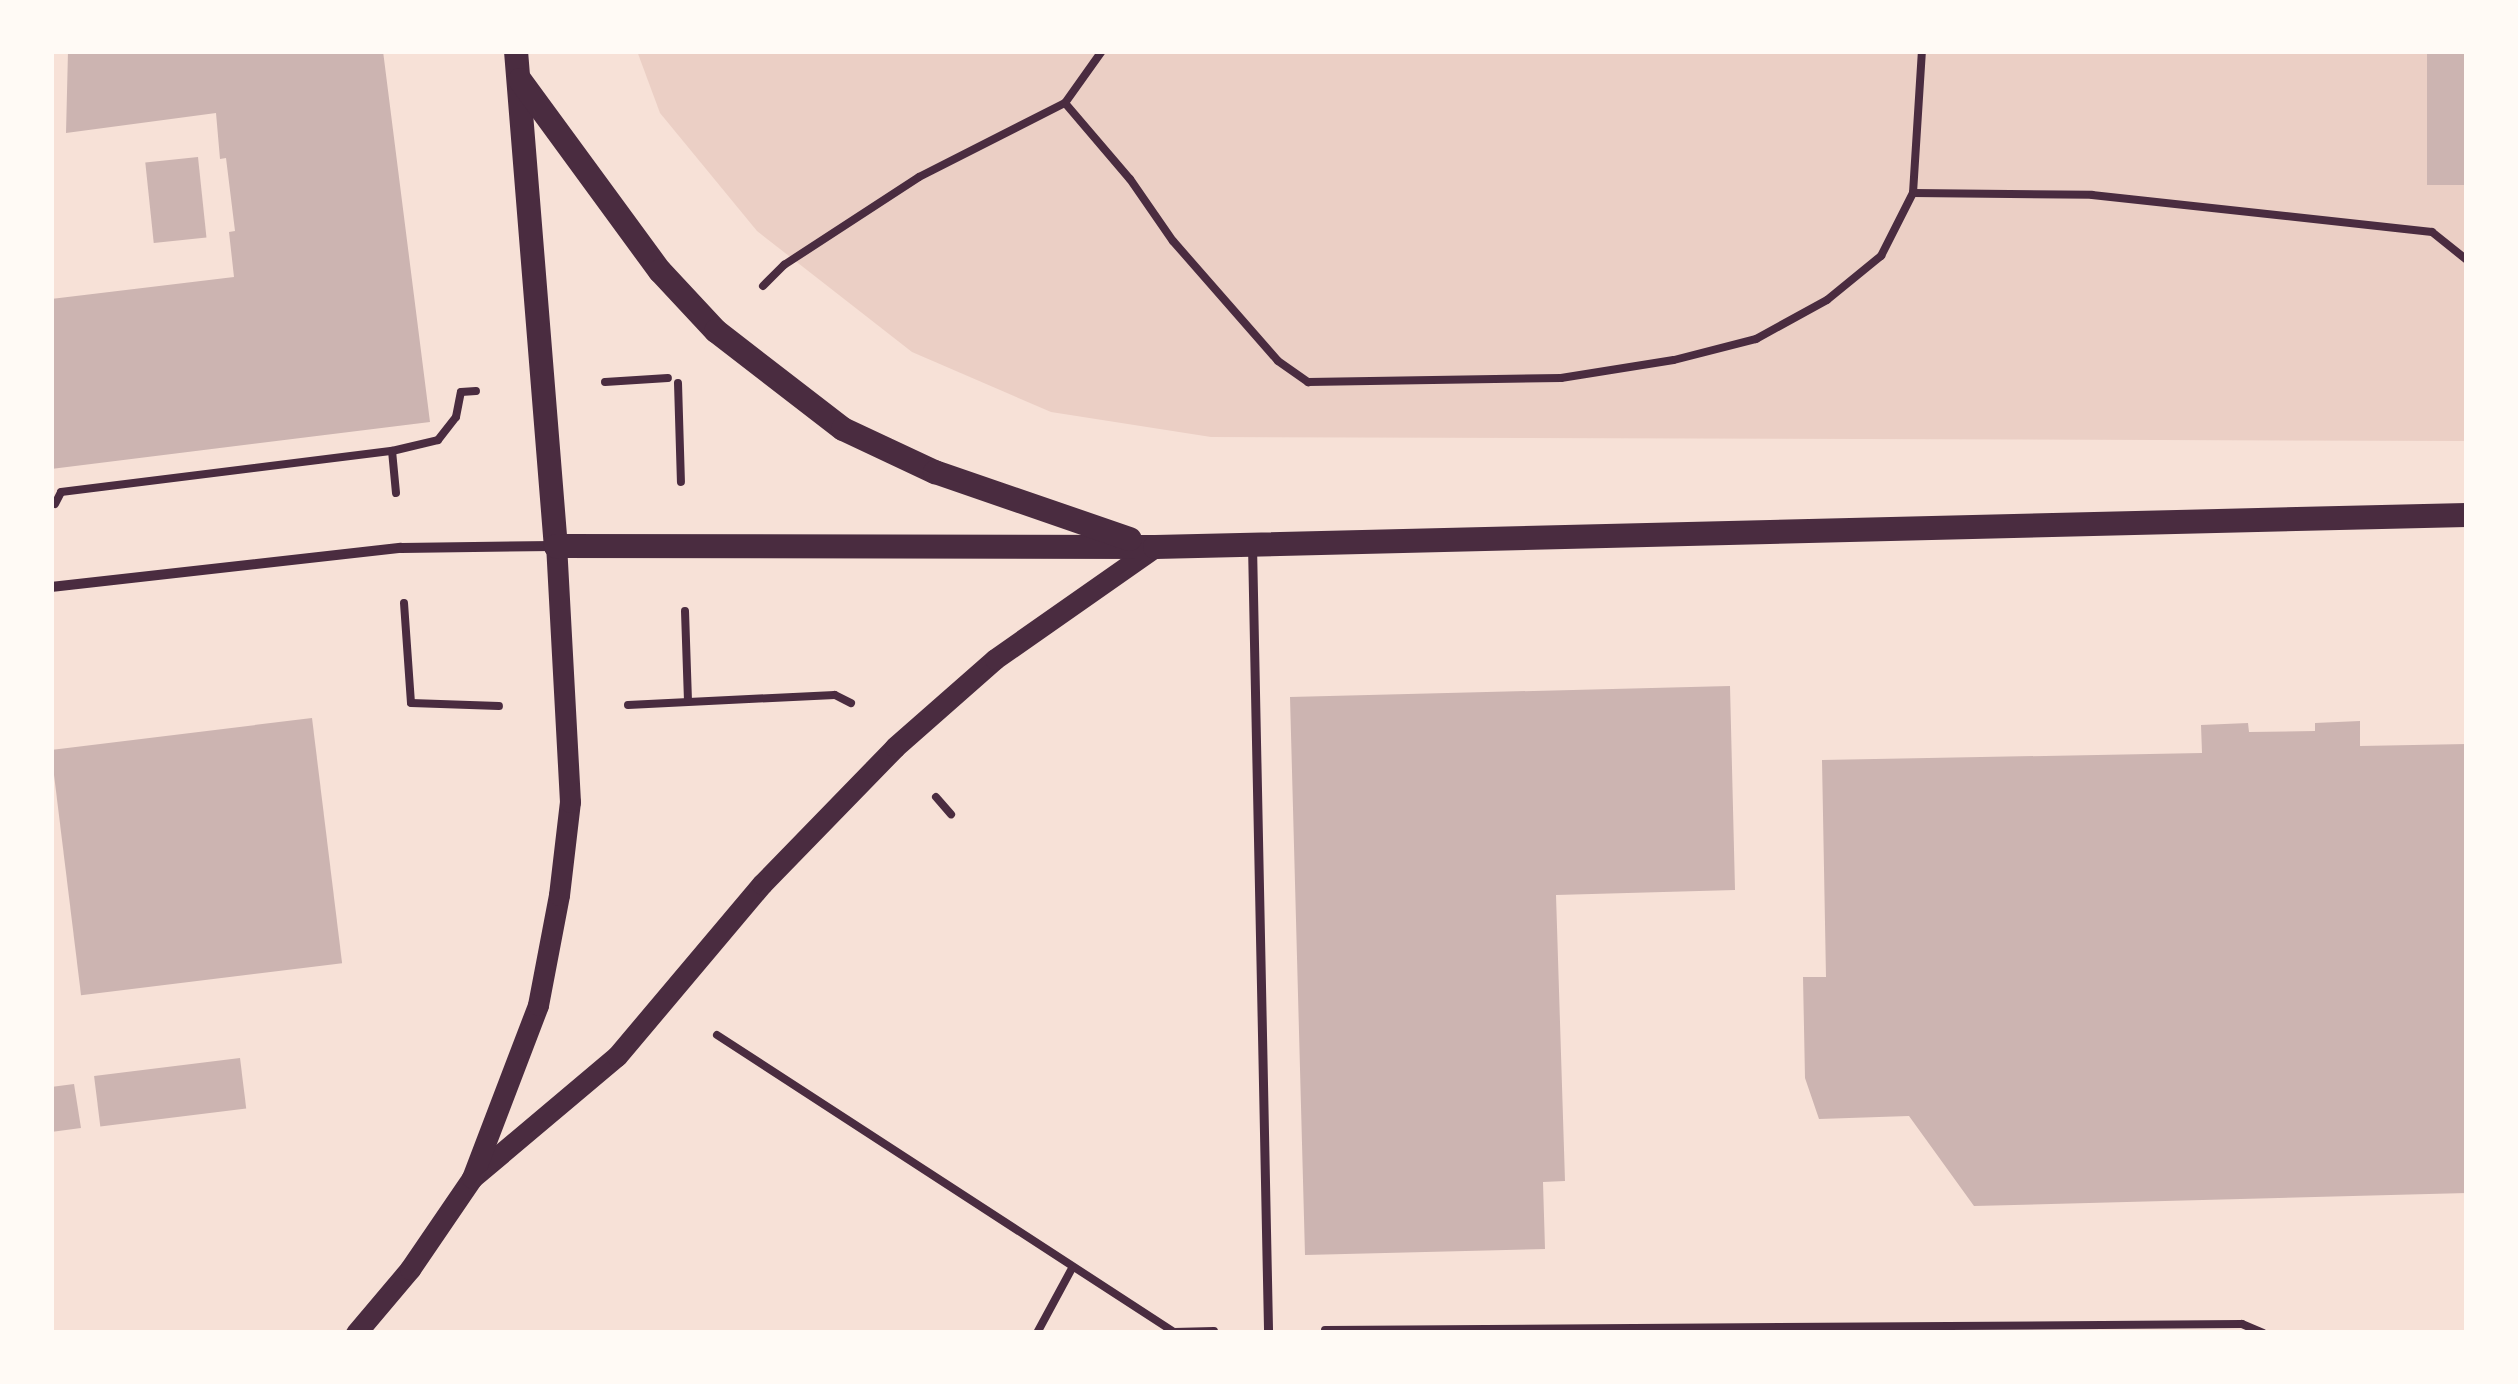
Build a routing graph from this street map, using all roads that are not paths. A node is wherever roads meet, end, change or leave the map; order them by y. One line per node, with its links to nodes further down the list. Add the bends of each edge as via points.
1 (516, 51): 2 (main road)
2 (519, 79): 5 (main road); 6 (main road, via 659,271 716,331 844,429 1025,506)
3 (2467, 515): 4 (main road)
4 (1252, 545): 6 (main road); 9 (lane)
5 (556, 546): 6 (main road); 7 (street, via 401,548); 8 (street, via 570,802 542,982)
6 (1155, 547): 8 (street, via 995,659 895,748 762,884 616,1056)
7 (51, 587)
8 (472, 1178): 10 (street)
9 (1268, 1330)
10 (356, 1333)

